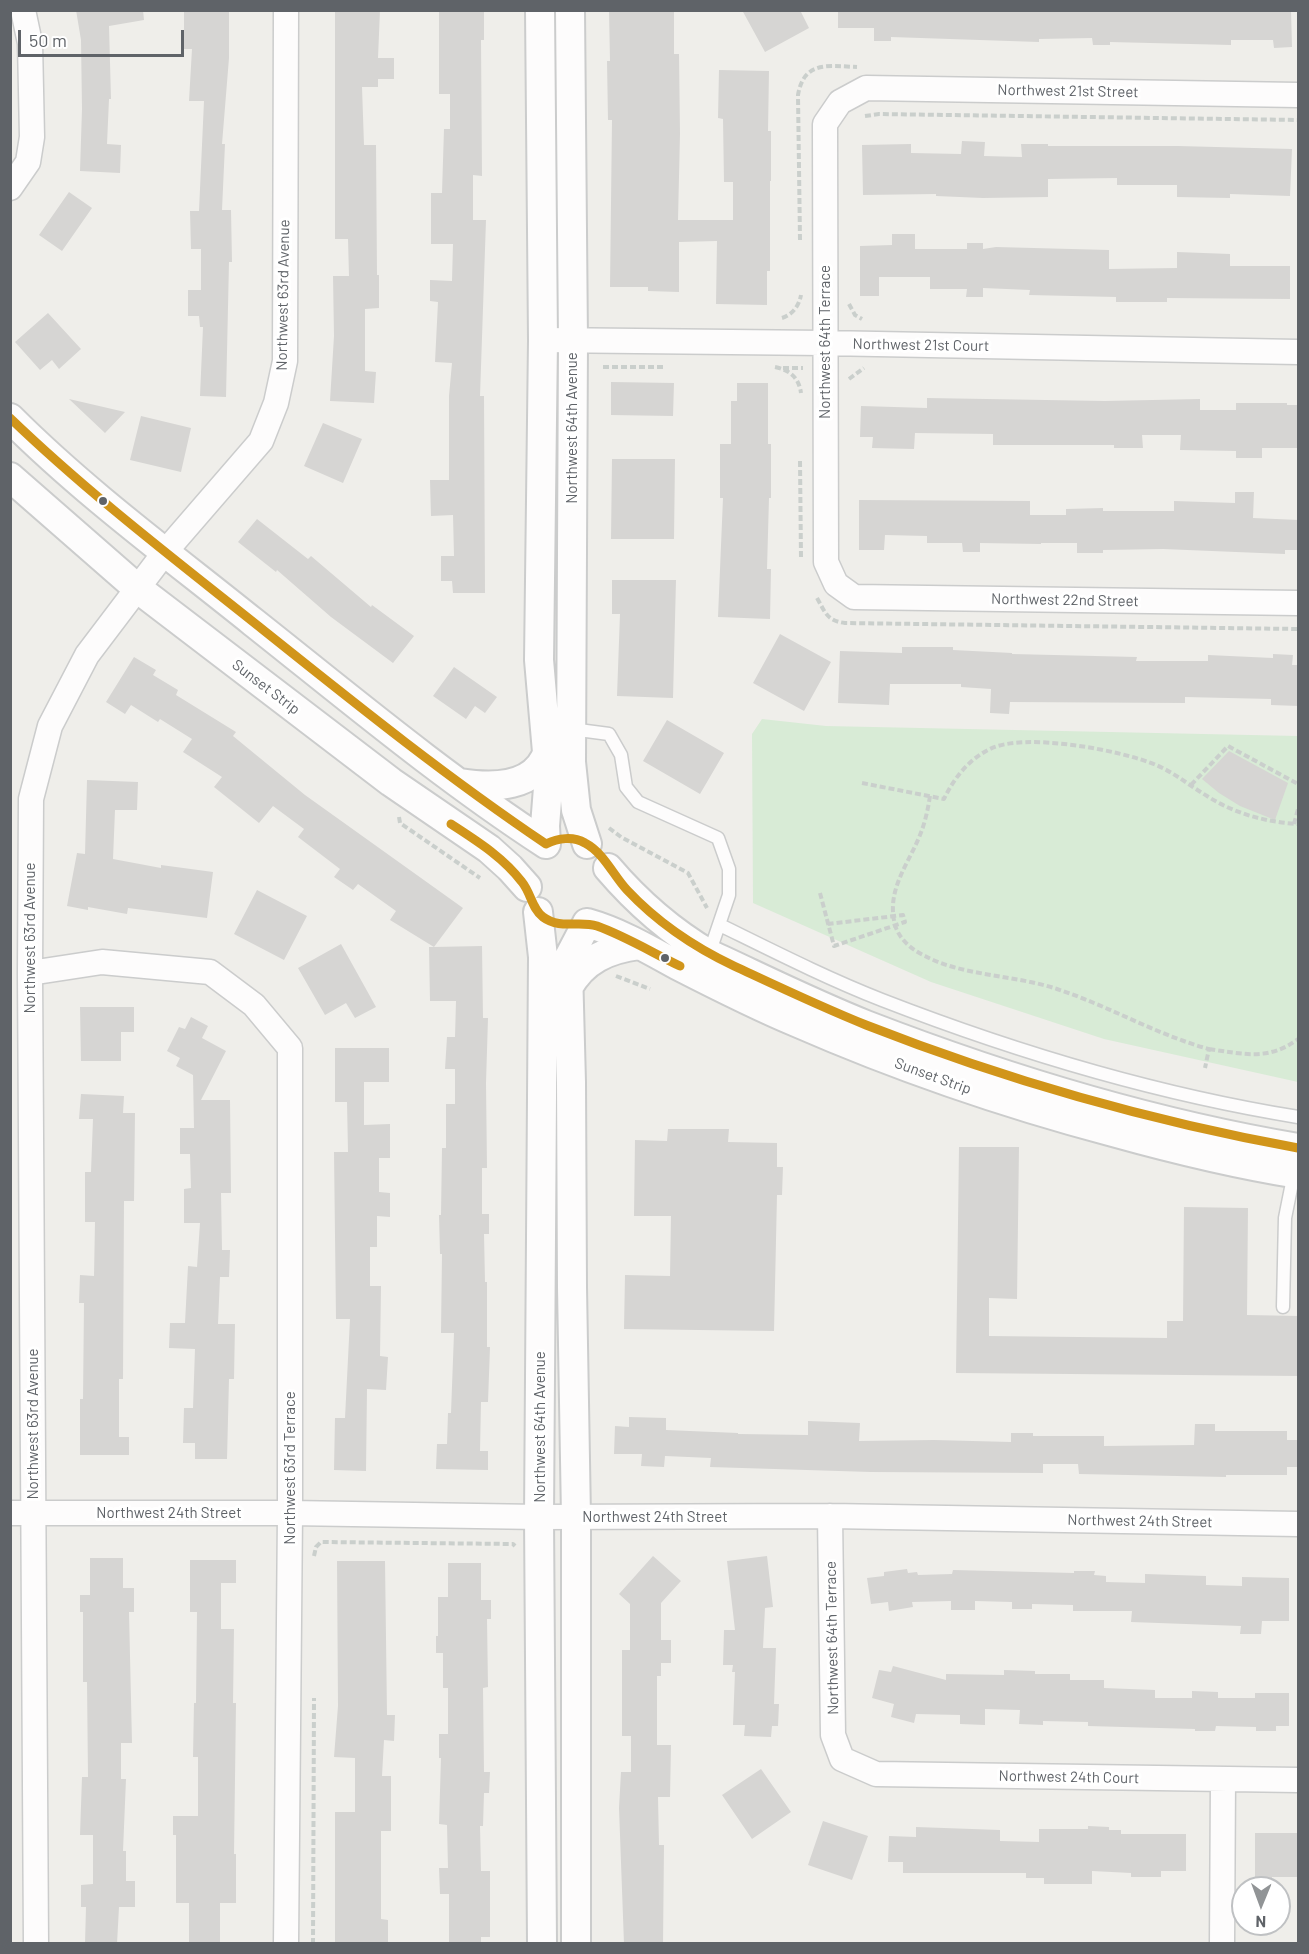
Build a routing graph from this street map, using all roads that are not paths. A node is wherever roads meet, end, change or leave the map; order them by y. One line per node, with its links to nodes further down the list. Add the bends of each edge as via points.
1 (23, 10): 7 (street, via 30,43 32,137 28,162)
2 (286, 10): 14 (street, Northwest 63rd Avenue, via 285,361 276,403 261,441)
3 (540, 10): 8 (street, Northwest 64th Avenue)
4 (570, 10): 9 (street, Northwest 64th Avenue)
5 (1299, 95): 6 (street, Northwest 21st Street, via 866,88)
6 (840, 102): 10 (street, Northwest 64th Terrace, via 825,124)
7 (10, 188)
8 (543, 340): 9 (street, Northwest 21st Court); 19 (street, Northwest 64th Avenue, via 539,678)
9 (573, 341): 10 (street, Northwest 21st Court); 18 (street, Northwest 64th Avenue)
10 (824, 343): 11 (street, Northwest 21st Court); 15 (street, Northwest 64th Terrace, via 826,562)
11 (1299, 352)
12 (10, 418): 14 (street)
13 (10, 477): 16 (street, Sunset Strip)
14 (165, 552): 16 (street, Northwest 63rd Avenue); 20 (street, via 388,731)
15 (836, 584): 17 (street, Northwest 22nd Street, via 854,597)
16 (137, 588): 24 (street, Sunset Strip, via 391,782 489,849 510,868); 29 (street, Northwest 63rd Avenue, via 87,655 50,726 31,799)
17 (1299, 603)
18 (571, 729): 21 (street, Northwest 64th Avenue, via 573,792); 26 (lane, via 609,734 621,755 626,787 638,802 718,838 729,869 729,895)
19 (548, 750): 20 (street, via 540,767 522,780 495,787); 22 (street, Northwest 64th Avenue)
20 (460, 783): 22 (street)
21 (597, 835): 22 (street); 23 (street, via 600,855)
22 (546, 844): 24 (street, via 537,849 529,862 526,877)
23 (608, 868): 25 (street, via 606,902); 28 (street, Sunset Strip, via 662,921)
24 (532, 899): 25 (street, via 550,921); 39 (street, Northwest 64th Avenue, via 543,957)
25 (587, 923): 27 (street, Sunset Strip); 30 (street, via 568,959)
26 (720, 925): 28 (lane); 31 (lane, via 880,1000)
27 (639, 945): 30 (street, via 620,947 593,959); 32 (street, Sunset Strip, via 758,1006 868,1053 991,1096)
28 (709, 954): 31 (street, Sunset Strip, via 864,1024)
29 (30, 973): 36 (street, Northwest 63rd Avenue); 37 (street, Northwest 63rd Terrace, via 102,962 210,972 254,1005 290,1048)
30 (568, 988): 40 (street)
31 (962, 1044): 32 (street, Sunset Strip); 33 (lane, via 1052,1059 1151,1086)
32 (1073, 1109): 34 (street, Sunset Strip, via 1193,1126)
33 (1299, 1117)
34 (1297, 1165): 35 (lane, via 1285,1218)
35 (1283, 1307)
36 (22, 1513): 37 (street, Northwest 24th Street); 45 (street, Northwest 63rd Avenue)
37 (290, 1513): 39 (street, Northwest 24th Street); 46 (street, Northwest 63rd Terrace)
38 (830, 1516): 40 (street, Northwest 24th Street); 41 (street, Northwest 24th Street); 42 (street, Northwest 64th Terrace, via 833,1735)
39 (539, 1517): 40 (street, Northwest 24th Street); 47 (street, Northwest 64th Avenue)
40 (576, 1517): 48 (street)
41 (1299, 1524)
42 (842, 1759): 43 (street, Northwest 24th Court, via 876,1774)
43 (1223, 1779): 44 (street, Northwest 24th Court); 49 (street)
44 (1299, 1780)
45 (36, 1944)
46 (286, 1944)
47 (542, 1944)
48 (576, 1944)
49 (1222, 1944)

